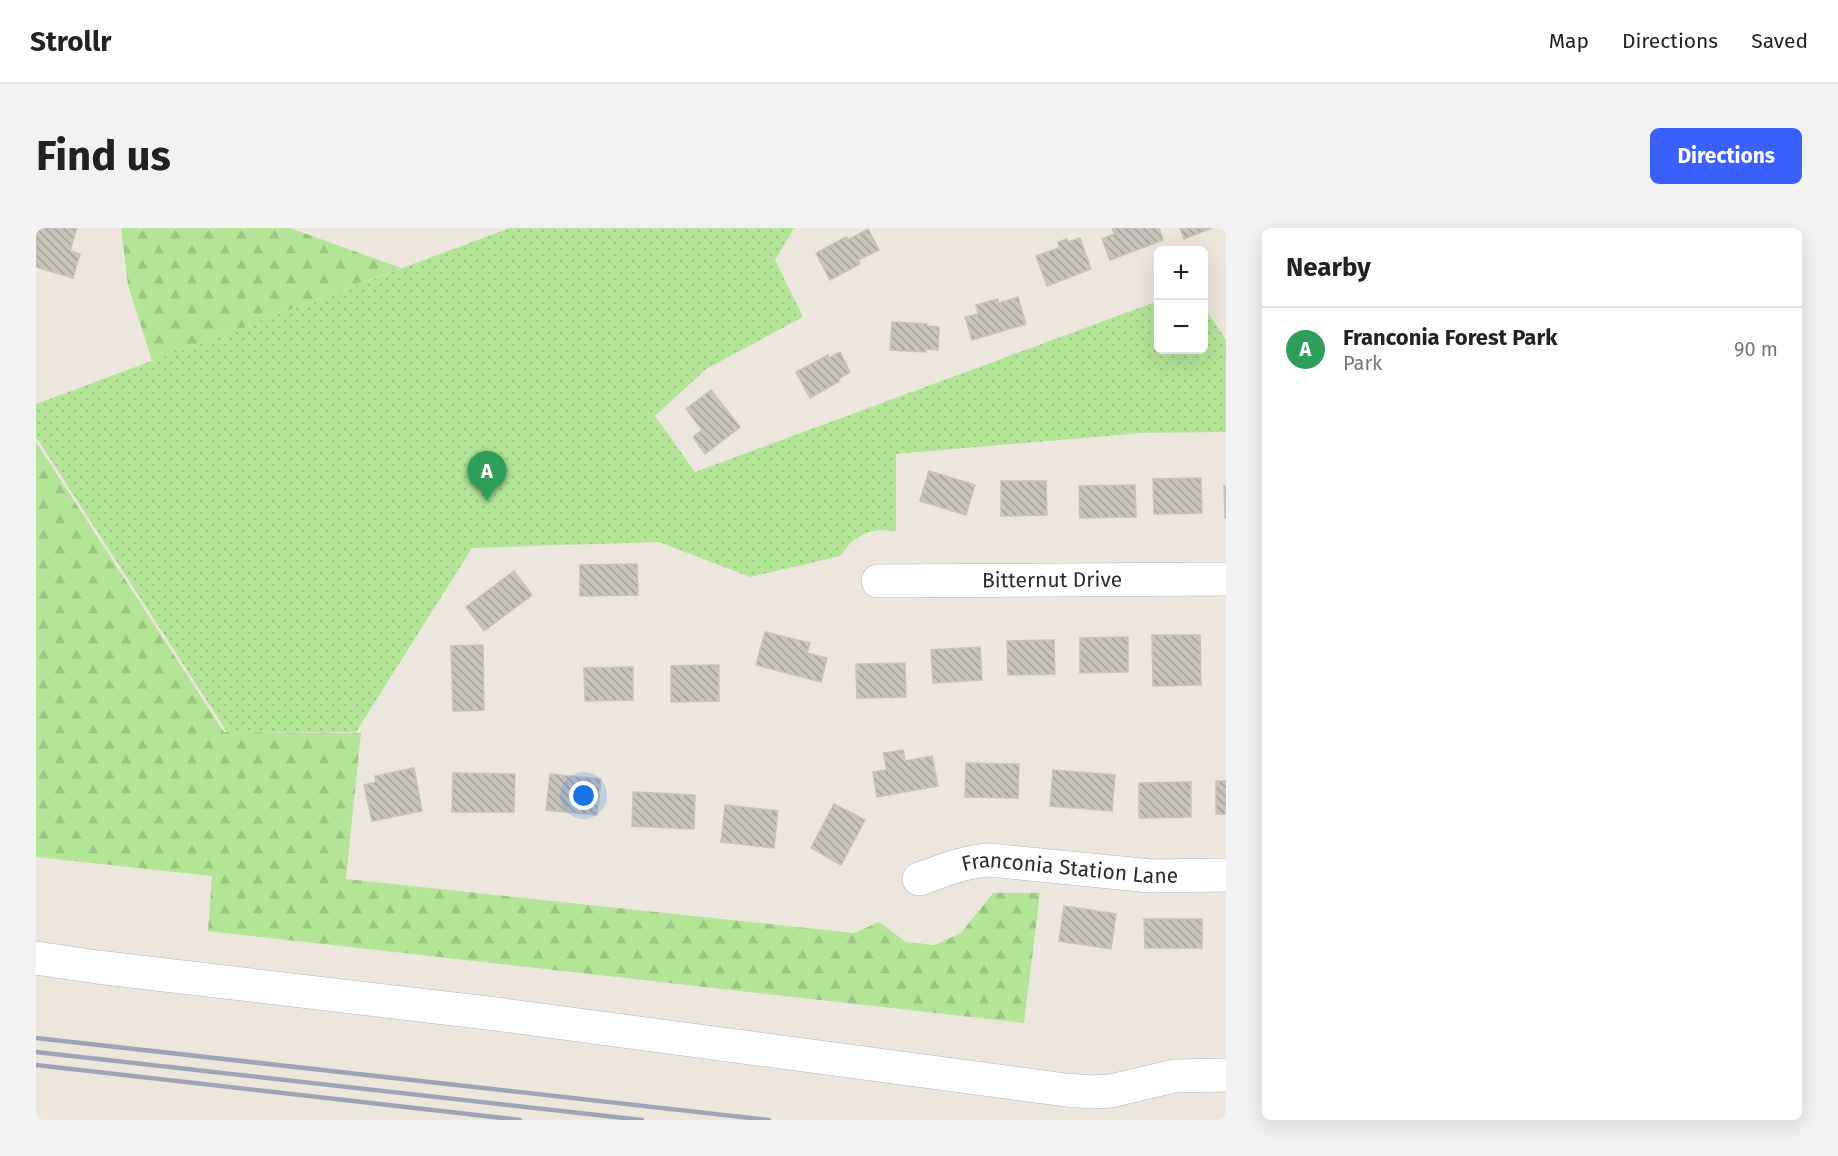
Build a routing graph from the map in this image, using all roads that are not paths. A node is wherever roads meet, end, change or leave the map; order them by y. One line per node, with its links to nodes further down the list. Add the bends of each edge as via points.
1 (1226, 579): 2 (street, Bitternut Drive)
2 (878, 581)
3 (1226, 875): 4 (street, Franconia Station Lane, via 1151,876 975,860)
4 (919, 879)
5 (36, 958): 6 (street, via 520,1017 1066,1090 1111,1091 1174,1076)
6 (1226, 1075)

